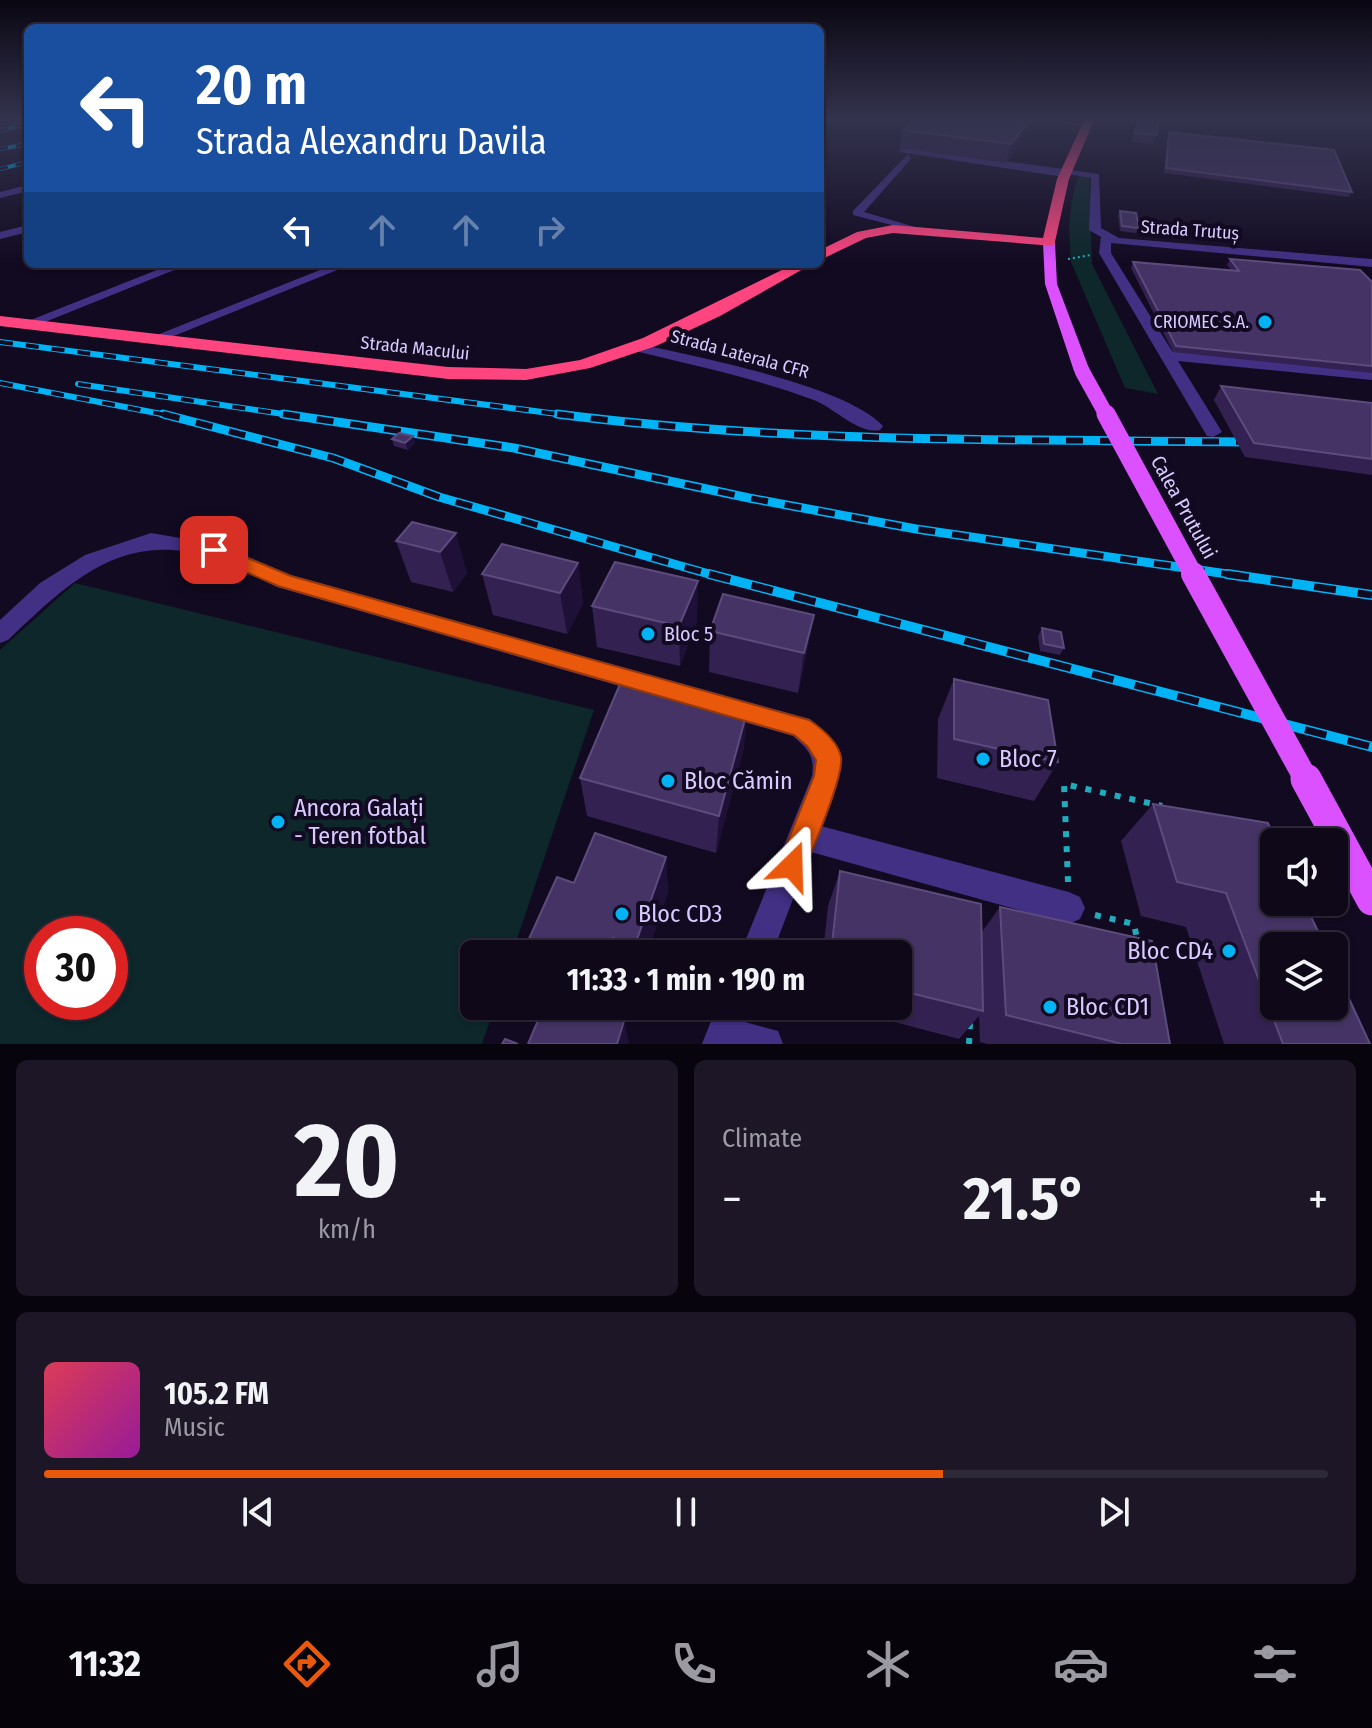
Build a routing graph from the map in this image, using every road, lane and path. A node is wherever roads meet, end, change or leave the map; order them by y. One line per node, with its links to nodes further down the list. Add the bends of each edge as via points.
1 (895, 167): 10 (street, via 857,213)
2 (1017, 167): 4 (street)
3 (1066, 167): 4 (highway, Calea Prutului)
4 (1064, 172): 12 (street, via 1096,176 1095,230); 13 (highway, Calea Prutului, via 1053,204)
5 (24, 189): 6 (street)
6 (0, 195)
7 (24, 219): 8 (street)
8 (0, 227)
9 (24, 229): 11 (street)
10 (911, 229): 13 (highway); 16 (highway, via 862,235)
11 (0, 236)
12 (1106, 238): 14 (street, Strada Trutuș); 15 (street)
13 (1049, 243): 17 (main road, Calea Prutului)
14 (1252, 252): 15 (street, via 1213,258); 18 (street, Strada Trutuș)
15 (1105, 253): 17 (path); 26 (street)
16 (824, 254)
17 (1048, 262): 33 (main road, Calea Prutului, bridge, via 1082,371)
18 (1372, 263)
19 (173, 268): 23 (street)
20 (336, 268): 24 (street)
21 (797, 268): 25 (highway, Strada Macului)
22 (0, 321): 23 (highway, Strada Macului)
23 (25, 325): 24 (highway, Strada Macului)
24 (154, 339): 25 (highway, Strada Macului, via 482,375 550,372)
25 (636, 347): 28 (street, Strada Laterala CFR, via 770,380 824,398)
26 (1166, 355): 27 (street); 29 (street)
27 (1372, 375)
28 (874, 426)
29 (1213, 432)
30 (0, 634): 32 (street, via 48,589 92,560 151,540 214,550 285,581 801,727 828,758)
31 (1169, 808): 34 (path, via 1064,784)
32 (804, 836): 34 (street); 35 (street)
33 (1372, 900)
34 (1069, 908): 36 (path, via 1134,924)
35 (762, 940)
36 (1140, 954)
37 (970, 1015): 40 (path)
38 (725, 1028): 39 (street)
39 (765, 1044)
40 (969, 1044)

